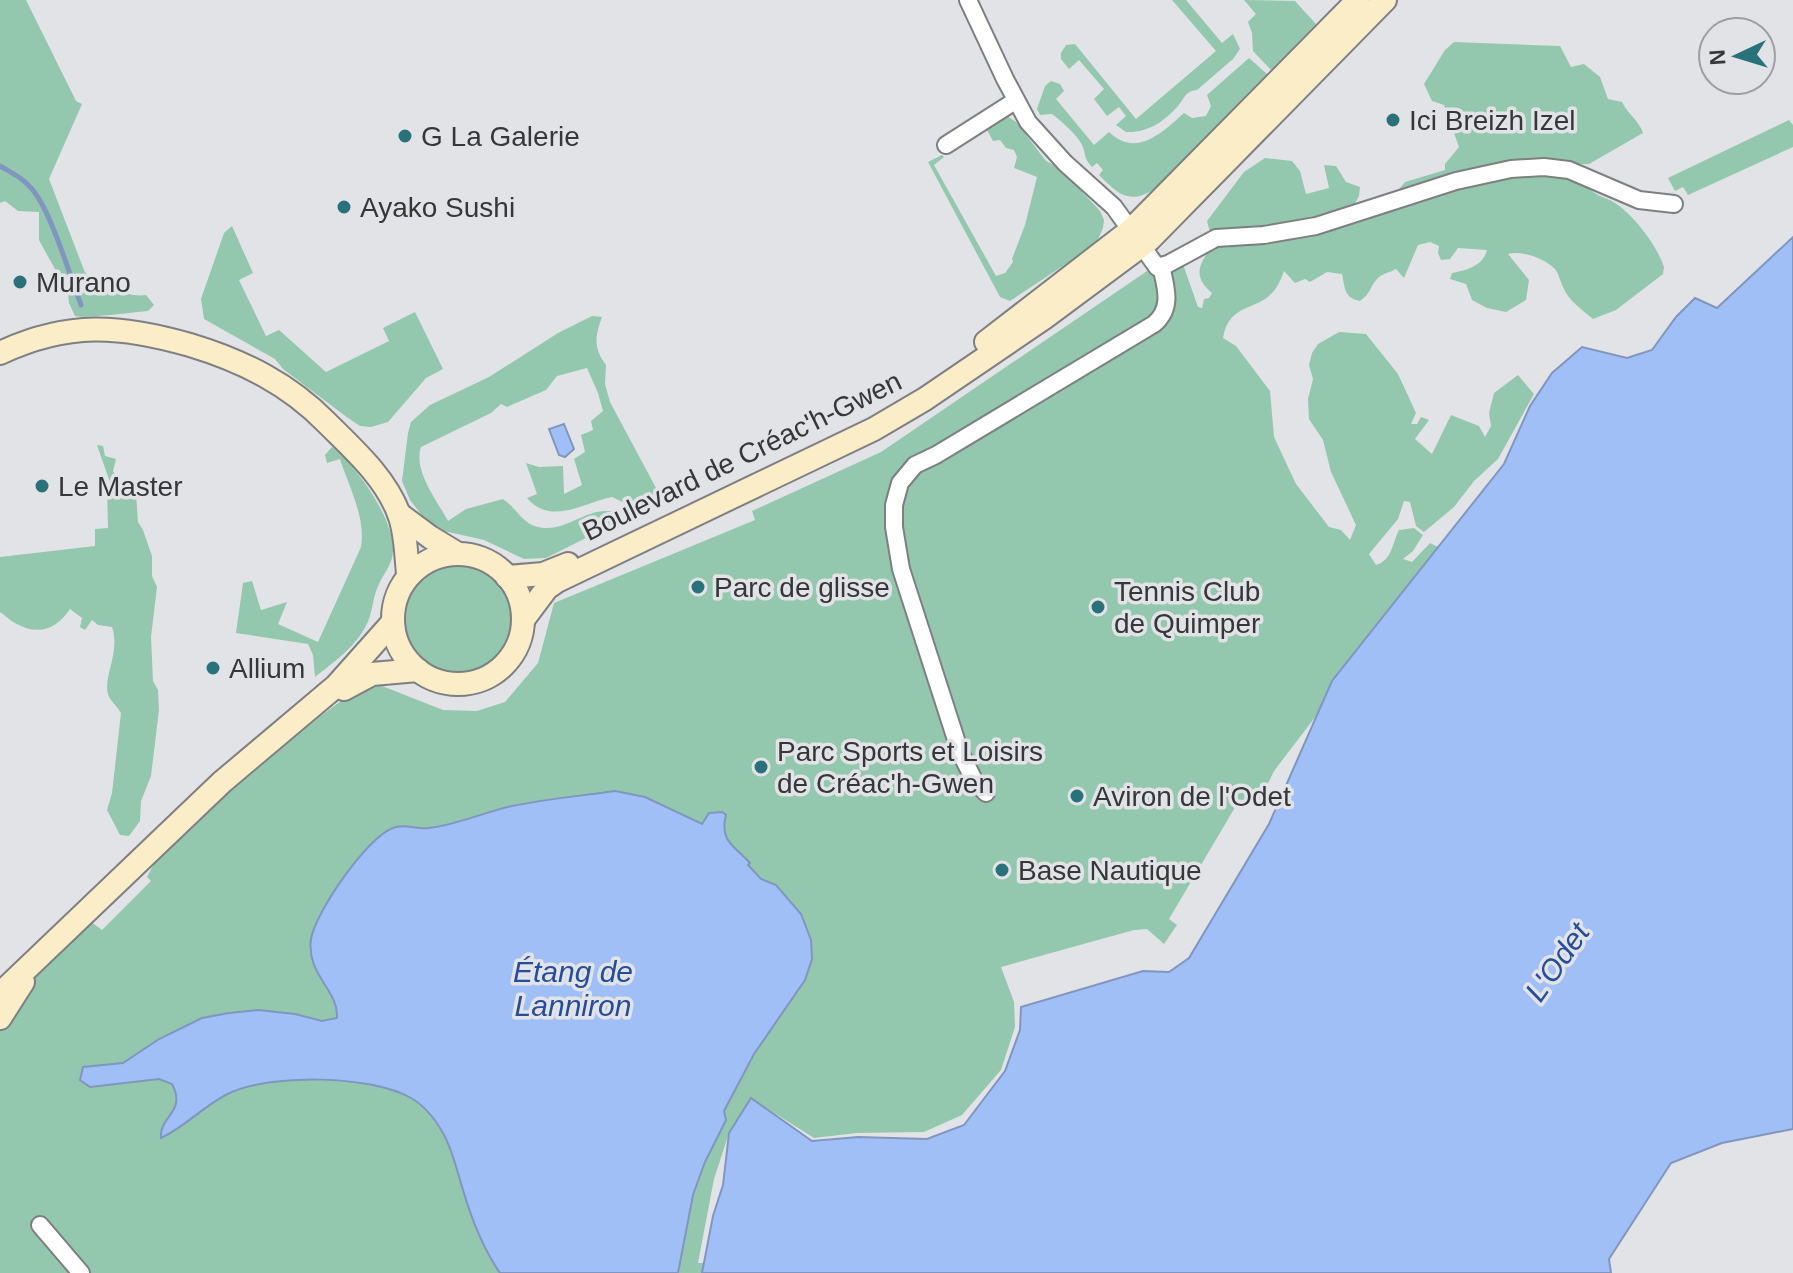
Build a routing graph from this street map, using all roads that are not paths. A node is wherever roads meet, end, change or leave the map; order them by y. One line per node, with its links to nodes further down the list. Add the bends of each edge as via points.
1 (968, 0): 5 (street)
2 (1358, 0): 4 (street, Boulevard de Créac'h-Gwen)
3 (1385, 0): 6 (street, Boulevard de Créac'h-Gwen)
4 (1333, 26): 6 (street, via 1333,39 1250,126); 9 (street, Boulevard de Créac'h-Gwen)
5 (1015, 101): 7 (street); 9 (street, via 1037,134 1114,207)
6 (1247, 141): 9 (street, Boulevard de Créac'h-Gwen)
7 (946, 145)
8 (1674, 204): 10 (street, via 1639,200 1569,170 1511,169 1316,226 1216,238)
9 (1136, 238): 10 (street); 15 (street, Boulevard de Créac'h-Gwen, via 958,364 861,424 563,566 538,575); 16 (street, Boulevard de Créac'h-Gwen, via 925,399 795,469 565,577 547,588)
10 (1161, 266): 20 (street, via 1166,308 1159,319 915,465 905,475 894,505 901,569 960,752)
11 (0, 353): 12 (street, via 51,335 95,329 134,330 225,356 308,404 366,462)
12 (399, 514): 13 (street); 14 (street)
13 (458, 554): 14 (street, via 431,560); 15 (street, via 488,561)
14 (408, 574): 17 (street, via 396,598)
15 (507, 577): 16 (street, via 519,597)
16 (523, 620): 18 (street, via 511,656 483,679 456,684)
17 (393, 622): 18 (street, via 398,642); 19 (street)
18 (418, 670): 19 (street, via 364,676)
19 (312, 708): 21 (street, via 222,782)
20 (986, 793)
21 (39, 959): 22 (street); 23 (street)
22 (0, 994)
23 (0, 1018)
24 (40, 1225): 25 (street)
25 (81, 1273)

